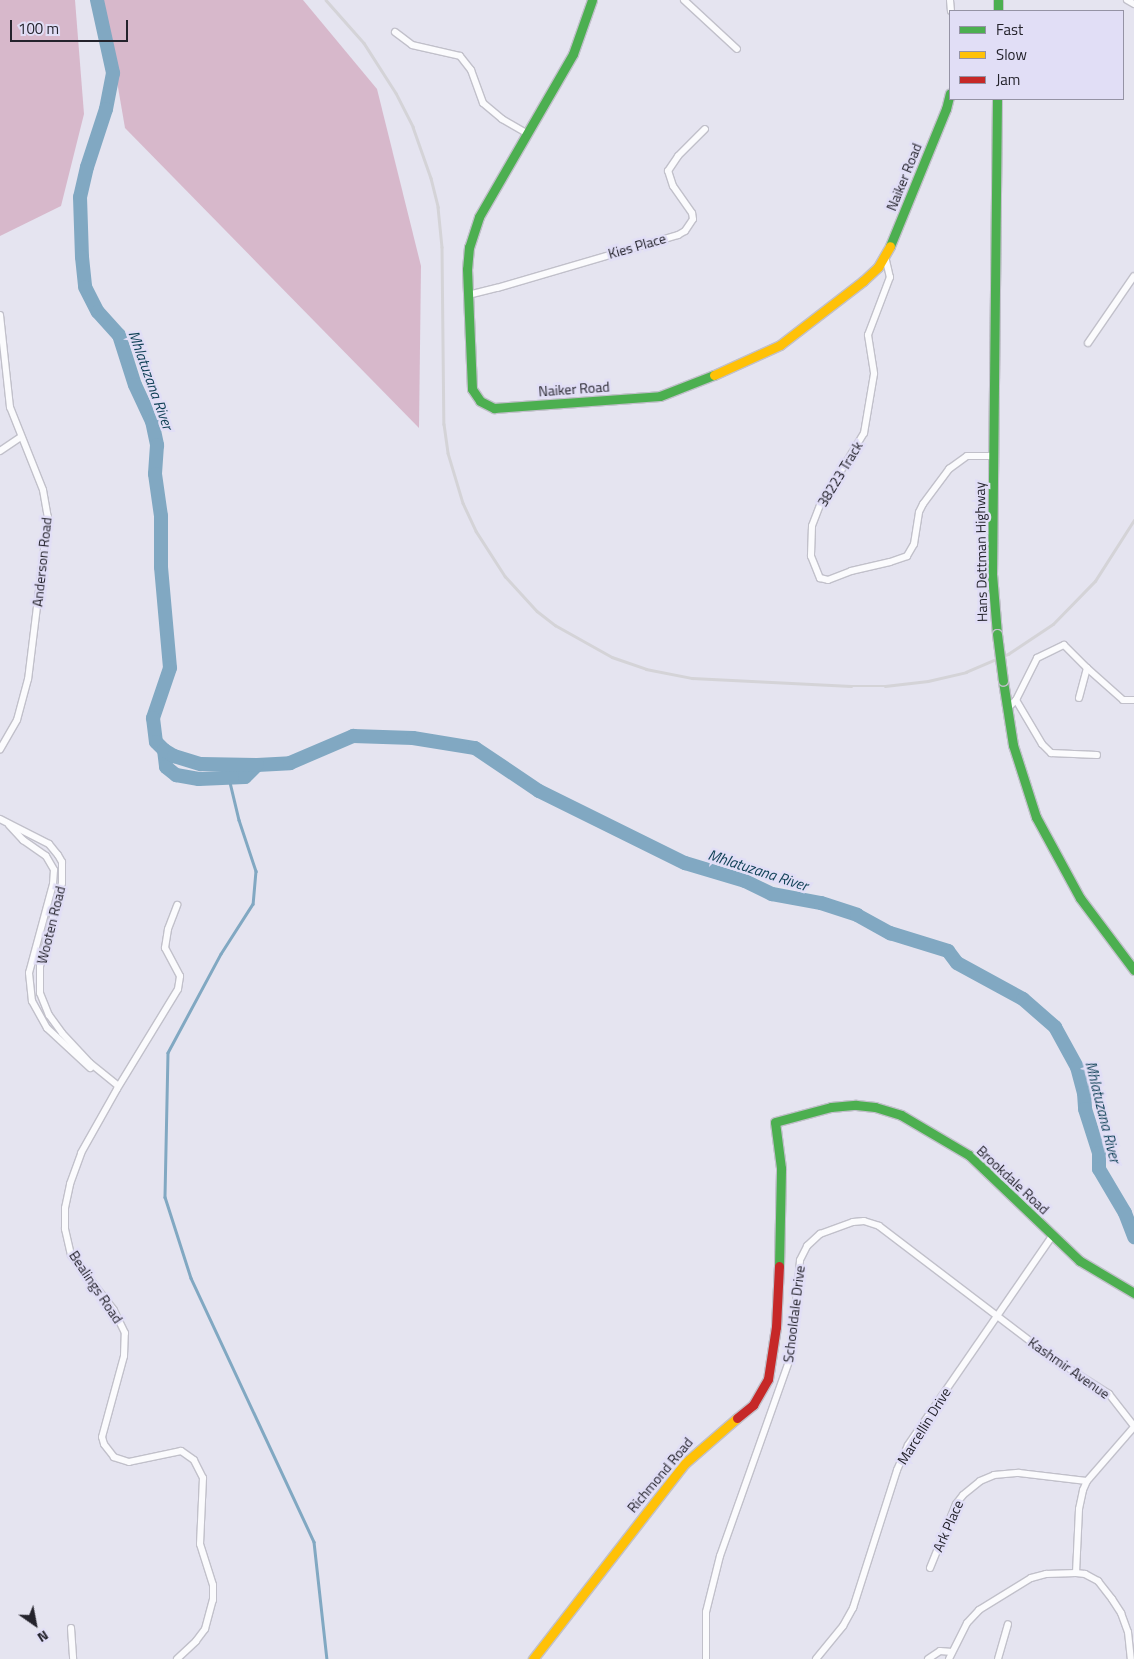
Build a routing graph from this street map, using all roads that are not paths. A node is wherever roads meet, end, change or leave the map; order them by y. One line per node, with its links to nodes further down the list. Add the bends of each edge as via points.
1 (592, 0): 10 (street, Naiker Road, via 569,61)
2 (684, 0): 6 (street, via 719,36)
3 (1127, 0): 4 (street)
4 (1134, 4)
5 (395, 32): 10 (street, via 412,45 460,56 471,70 483,102 502,120)
6 (737, 49)
7 (949, 96): 11 (street, Naiker Road, via 939,128)
8 (997, 100): 18 (street, Hans Dettman Highway)
9 (705, 129): 13 (street, Kies Place, via 668,171 673,186 692,213 693,219 685,231)
10 (526, 133): 13 (street, Naiker Road, via 475,226 469,247)
11 (885, 256): 13 (street, Naiker Road, via 863,281 780,345 674,392 648,398 487,406 475,395 470,380); 18 (street, 38223 Track, via 890,270 889,285 868,335 874,374 864,433 820,505 812,526 811,556 820,578 828,580 851,570 906,556 914,544 919,512 949,469 967,456)
12 (1134, 276): 15 (street)
13 (468, 294)
14 (0, 315): 16 (street, Anderson Road, via 10,407)
15 (1088, 343)
16 (21, 437): 17 (street); 24 (street, Anderson Road, via 46,501 48,529 25,694 17,720)
17 (0, 451)
18 (993, 456): 23 (street, Hans Dettman Highway, bridge, via 992,574)
19 (1087, 668): 20 (street); 21 (street, via 1064,645 1037,658); 22 (street, via 1123,700)
20 (1079, 698)
21 (1016, 700): 23 (street); 25 (street, via 1042,744 1051,753)
22 (1134, 700)
23 (1006, 710): 29 (street, Hans Dettman Highway, via 1013,745 1036,817 1080,898)
24 (0, 750)
25 (1097, 755)
26 (0, 819): 27 (street, Wooten Road)
27 (8, 824): 30 (street, Wooten Road, via 23,840 46,856 54,870 29,972 30,995 36,1011 66,1047); 30 (street, Wooten Road, via 49,844 62,862 62,883 39,975 45,1006 55,1025 71,1043)
28 (177, 905): 30 (street, Bealings Road, via 165,948 180,976 178,989)
29 (1134, 970)
30 (118, 1088): 43 (street, Bealings Road, via 74,1168 65,1208 65,1229 71,1255 114,1310 125,1333 124,1356 102,1436 104,1444 114,1457 130,1462 181,1451 194,1460 203,1478 200,1544 213,1585 213,1600 205,1629)
31 (775, 1122): 32 (street, Brookdale Road, via 842,1106 887,1110 969,1155); 44 (street, Richmond Road, via 781,1168 781,1205 776,1327 768,1379 752,1405 684,1464)
32 (1052, 1236): 33 (street, Brookdale Road, via 1080,1262); 34 (street, Marcellin Drive)
33 (1134, 1293)
34 (997, 1316): 35 (street, Kashmir Avenue, via 1051,1357 1109,1394); 45 (street, Schooldale Drive, via 873,1222 853,1222 838,1227 820,1234 807,1246 800,1260 791,1356 724,1545 708,1602); 46 (street, Marcellin Drive, via 908,1445 894,1478 853,1608)
35 (1134, 1426): 36 (street)
36 (1087, 1481): 37 (street, Ark Place, via 1019,1473 994,1475 980,1481 956,1504); 38 (street, via 1079,1509)
37 (930, 1568)
38 (1076, 1573): 41 (street, via 1031,1578 979,1610 967,1623); 50 (street, via 1098,1581 1121,1612 1128,1632)
39 (1008, 1624): 49 (street)
40 (71, 1628): 42 (street)
41 (952, 1652): 47 (street, via 940,1650); 48 (street)
42 (74, 1659)
43 (177, 1659)
44 (533, 1659)
45 (706, 1659)
46 (816, 1659)
47 (928, 1659)
48 (949, 1659)
49 (998, 1659)
50 (1131, 1659)

